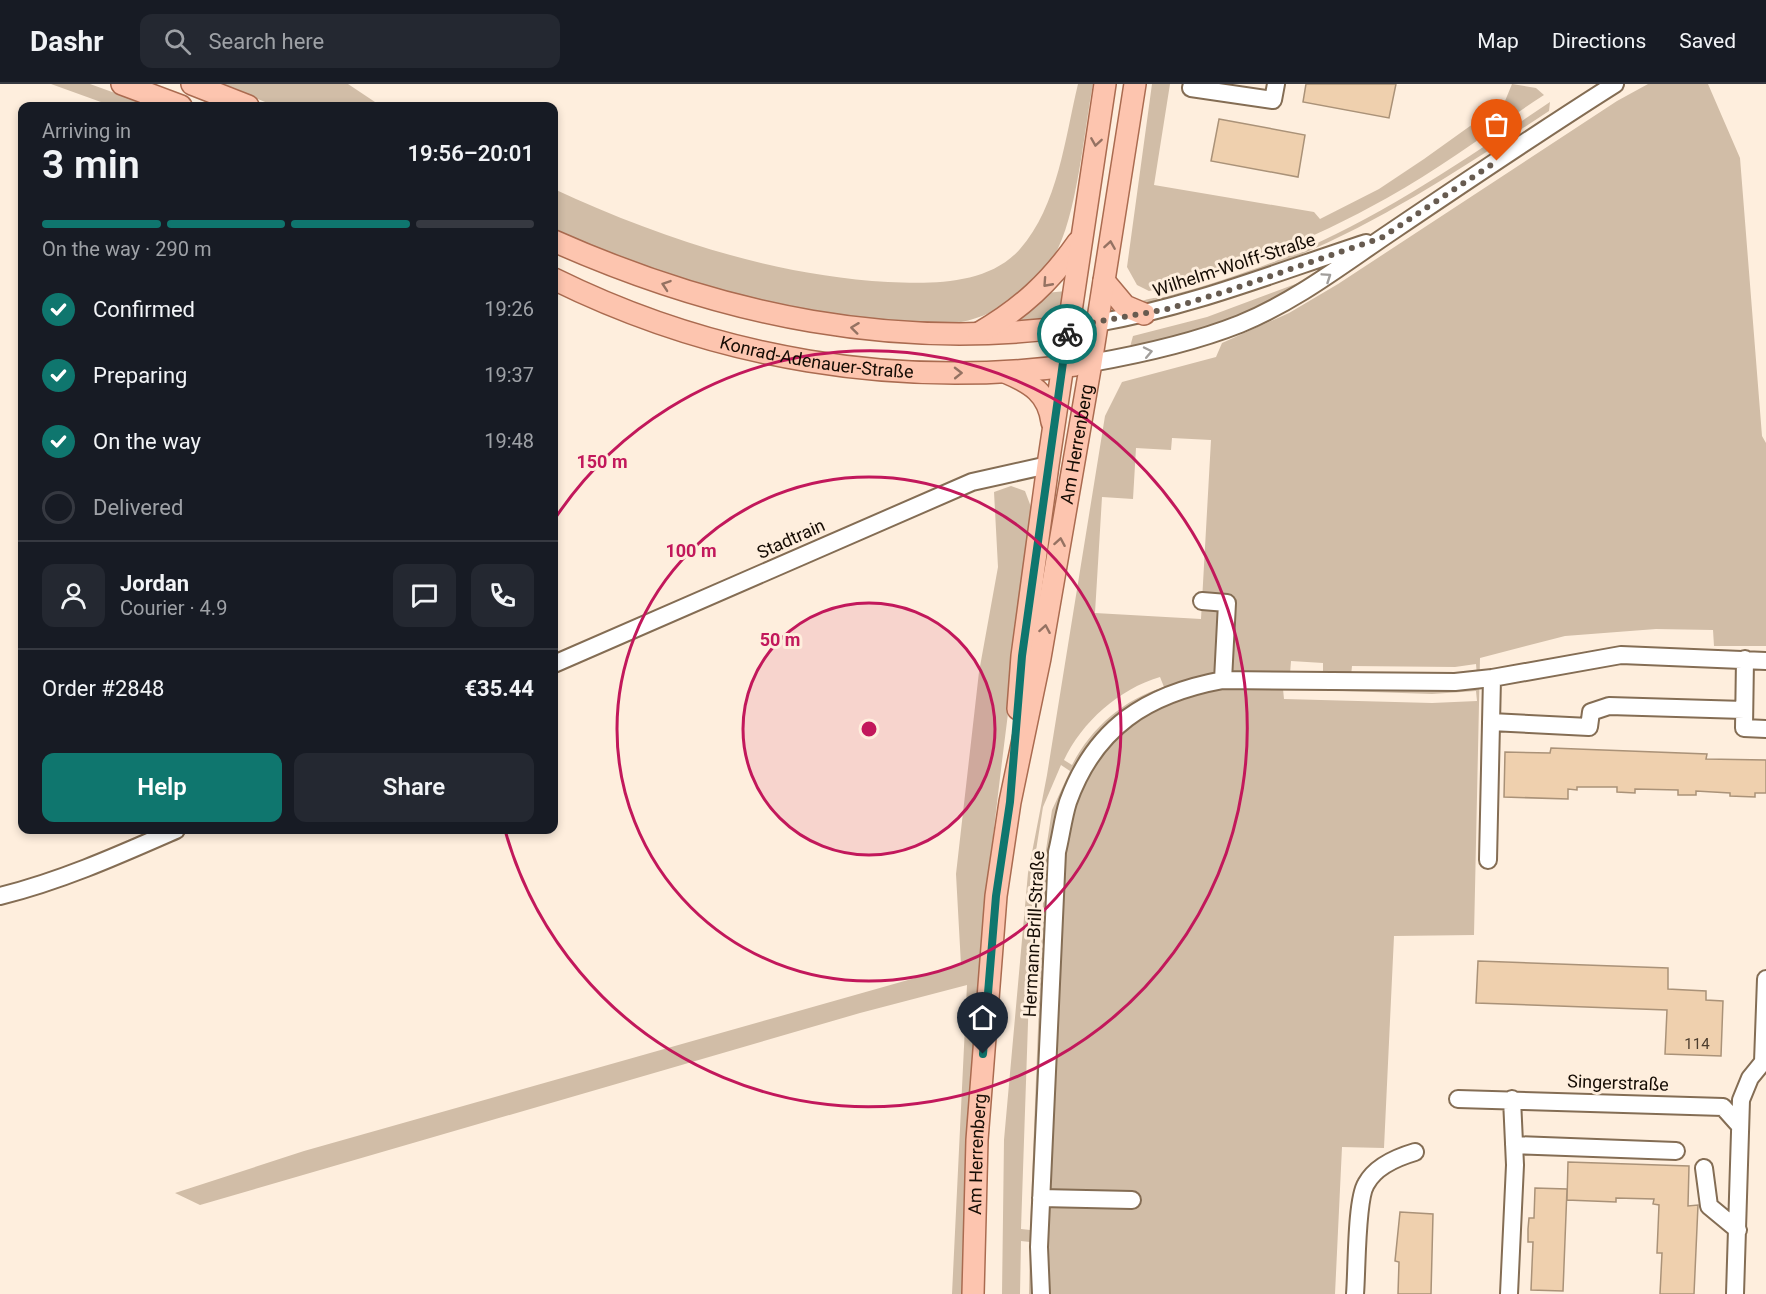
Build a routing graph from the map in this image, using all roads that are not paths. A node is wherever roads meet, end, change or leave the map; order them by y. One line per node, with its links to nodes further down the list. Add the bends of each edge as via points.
1 (122, 84): 9 (main road)
2 (192, 84): 10 (main road)
3 (1105, 84): 11 (main road, one-way to 11)
4 (1135, 84): 15 (main road, Am Herrenberg, one-way to 4)
5 (1192, 84): 8 (street, via 1191,88)
6 (1276, 84): 8 (street, via 1273,100)
7 (1615, 84): 12 (street, Wilhelm-Wolff-Straße)
8 (1230, 89)
9 (170, 102)
10 (238, 102)
11 (1082, 236): 18 (main road, Am Herrenberg); 19 (main road, one-way to 19, via 1034,296)
12 (1381, 238): 16 (street, Wilhelm-Wolff-Straße, via 1227,291); 20 (street, Wilhelm-Wolff-Straße, one-way to 12, via 1156,351 1241,323 1324,280)
13 (558, 243): 19 (main road, Konrad-Adenauer-Straße, one-way to 13, via 880,331 781,317 685,291)
14 (558, 281): 22 (main road, Konrad-Adenauer-Straße, one-way to 22, via 638,315 767,354 886,371)
15 (1104, 281): 16 (main road, via 1125,306); 17 (main road, Am Herrenberg)
16 (1144, 314): 17 (street, Wilhelm-Wolff-Straße)
17 (1097, 323): 18 (main road, Konrad-Adenauer-Straße); 20 (main road, Am Herrenberg)
18 (1068, 327): 19 (main road, Konrad-Adenauer-Straße); 21 (main road, Am Herrenberg)
19 (975, 335)
20 (1091, 363): 21 (main road, Konrad-Adenauer-Straße); 34 (main road, Am Herrenberg, one-way to 20, via 1040,658)
21 (1062, 367): 22 (main road, Konrad-Adenauer-Straße); 23 (main road, Am Herrenberg)
22 (1005, 372): 23 (main road, via 1042,393 1051,412)
23 (1053, 430): 24 (main road, Am Herrenberg)
24 (1048, 465): 28 (street, Stadtrain, via 972,482); 34 (main road, Am Herrenberg, via 1022,656)
25 (1202, 601): 30 (street, via 1227,603)
26 (1744, 659): 27 (street, Hermann-Brill-Straße); 29 (street, Hermann-Brill-Straße, via 1621,655); 31 (street)
27 (1766, 661)
28 (558, 662)
29 (1492, 678): 30 (street, Hermann-Brill-Straße, via 1455,682); 32 (street)
30 (1223, 680): 46 (street, Hermann-Brill-Straße, via 1159,697 1130,715 1096,751 1068,803 1057,852)
31 (1744, 710): 32 (street, via 1609,706 1592,712 1588,727); 33 (street, via 1744,728)
32 (1491, 722): 36 (street)
33 (1766, 729)
34 (1010, 802): 49 (main road, Am Herrenberg, via 996,896 980,1105)
35 (167, 834): 37 (street, via 102,862)
36 (1488, 860)
37 (0, 896)
38 (1766, 979): 41 (street, via 1763,1062 1750,1078 1741,1100)
39 (1458, 1099): 40 (street, Singerstraße)
40 (1512, 1099): 41 (street, Singerstraße, via 1723,1107); 42 (street)
41 (1740, 1126): 48 (street)
42 (1514, 1145): 43 (street); 52 (street)
43 (1676, 1151)
44 (1415, 1152): 51 (street, via 1394,1158 1366,1184)
45 (1704, 1168): 48 (street, via 1709,1206)
46 (1041, 1198): 47 (street); 50 (street, Hermann-Brill-Straße)
47 (1132, 1200)
48 (1738, 1230): 53 (street)
49 (973, 1294)
50 (1041, 1294)
51 (1355, 1294)
52 (1509, 1294)
53 (1735, 1294)

